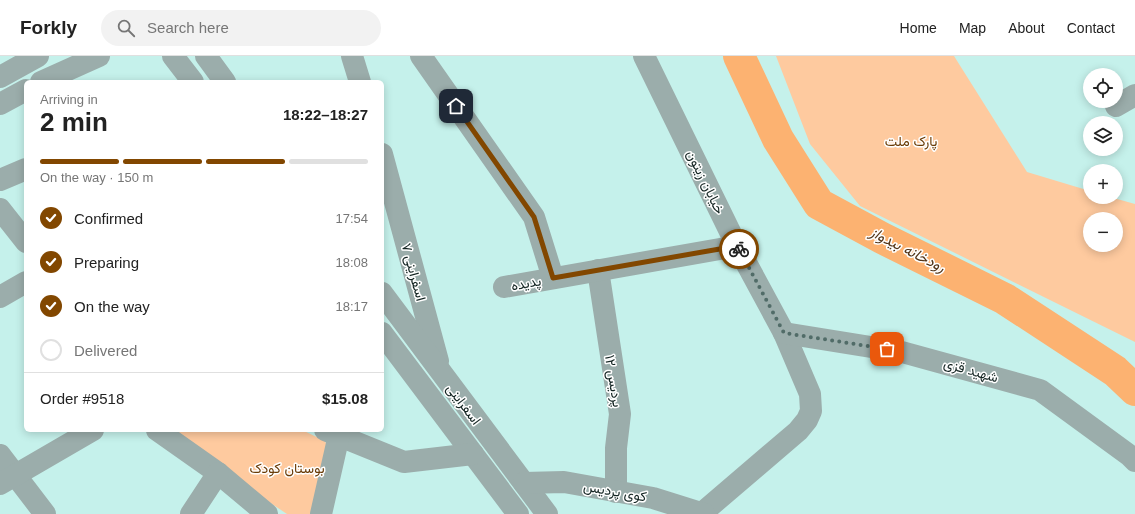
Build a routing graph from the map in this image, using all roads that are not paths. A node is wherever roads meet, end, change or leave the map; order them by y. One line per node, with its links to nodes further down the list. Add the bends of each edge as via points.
1 (38, 56): 9 (street)
2 (99, 56): 11 (street)
3 (173, 56): 12 (street)
4 (206, 56): 10 (street)
5 (228, 56): 10 (street)
6 (352, 56): 13 (street)
7 (421, 56): 25 (street, via 534,217)
8 (644, 56): 23 (street, خیابان زیتون)
9 (0, 77)
10 (223, 79)
11 (45, 80)
12 (191, 80)
13 (359, 80)
14 (24, 91): 17 (street)
15 (1135, 95): 16 (street)
16 (1123, 102)
17 (0, 104)
18 (385, 163): 32 (street, اسفراینی ۷)
19 (24, 170): 20 (street)
20 (0, 180)
21 (0, 209): 22 (street)
22 (24, 239)
23 (737, 246): 24 (street, پدیده); 30 (street, خیابان زیتون)
24 (598, 270): 25 (street, پدیده); 42 (street, پردیس ۱۲, via 620,414 616,448)
25 (553, 278): 27 (street, پدیده)
26 (24, 283): 29 (street)
27 (504, 287)
28 (384, 296): 32 (street, اسفراینی)
29 (0, 298)
30 (784, 333): 38 (street, شهید قزی, via 902,352 1040,390); 49 (street, خیابان زیتون, via 810,394 811,410 807,420 798,431)
31 (384, 336): 36 (street, اسفراینی)
32 (440, 372): 41 (street, اسفراینی)
33 (90, 432): 40 (street)
34 (159, 432): 39 (street)
35 (332, 433): 36 (street, via 404,462); 46 (street)
36 (473, 454): 47 (street, اسفراینی)
37 (0, 455): 40 (street)
38 (1135, 461)
39 (218, 473): 44 (street); 45 (street)
40 (8, 479): 43 (street)
41 (524, 483): 42 (street, کوی پردیس, via 564,482); 48 (street, اسفراینی)
42 (616, 492): 49 (street, کوی پردیس, via 653,498)
43 (45, 514)
44 (191, 514)
45 (267, 514)
46 (321, 514)
47 (518, 514)
48 (547, 514)
49 (703, 514)

